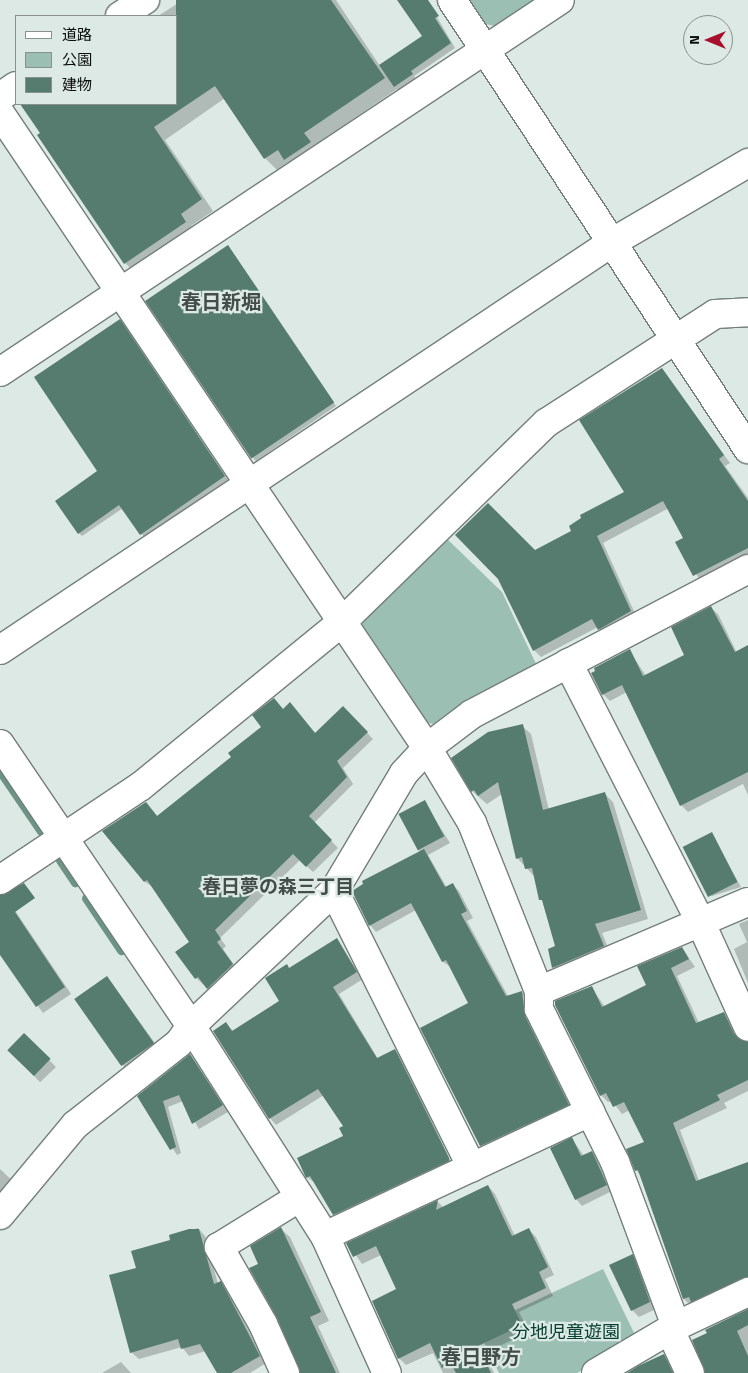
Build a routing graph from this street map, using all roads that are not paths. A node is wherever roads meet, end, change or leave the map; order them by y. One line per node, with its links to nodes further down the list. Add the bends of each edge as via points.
1 (145, 0): 4 (street)
2 (452, 0): 5 (street)
3 (560, 0): 5 (street)
4 (122, 15)
5 (485, 50): 10 (street); 11 (street)
6 (15, 87): 7 (street)
7 (0, 97)
8 (0, 113): 11 (street)
9 (748, 163): 10 (street)
10 (611, 242): 13 (street); 16 (street)
11 (120, 292): 14 (street); 16 (street)
12 (748, 312): 13 (street, via 715,314)
13 (675, 339): 15 (street); 18 (street, via 546,423)
14 (0, 372)
15 (748, 449)
16 (251, 486): 18 (street); 19 (street)
17 (748, 569): 20 (street)
18 (342, 622): 22 (street); 23 (street, via 141,786)
19 (0, 650)
20 (568, 663): 22 (street, via 472,714); 27 (street)
21 (0, 744): 23 (street)
22 (427, 748): 25 (street, via 404,773); 28 (street, via 472,823)
23 (64, 839): 24 (street); 29 (street)
24 (0, 880)
25 (334, 891): 29 (street); 32 (street)
26 (748, 902): 27 (street)
27 (700, 920): 28 (street); 30 (street)
28 (538, 990): 31 (street, via 538,1009)
29 (192, 1026): 33 (street); 34 (street, via 179,1043 75,1125)
30 (748, 1027)
31 (590, 1112): 32 (street); 37 (street, via 619,1170)
32 (472, 1168): 35 (street)
33 (300, 1197): 35 (street); 38 (street, via 219,1247 263,1324)
34 (0, 1215)
35 (325, 1236): 39 (street)
36 (748, 1292): 37 (street)
37 (673, 1328): 40 (street); 41 (street)
38 (285, 1373)
39 (387, 1373)
40 (596, 1373)
41 (690, 1373)

